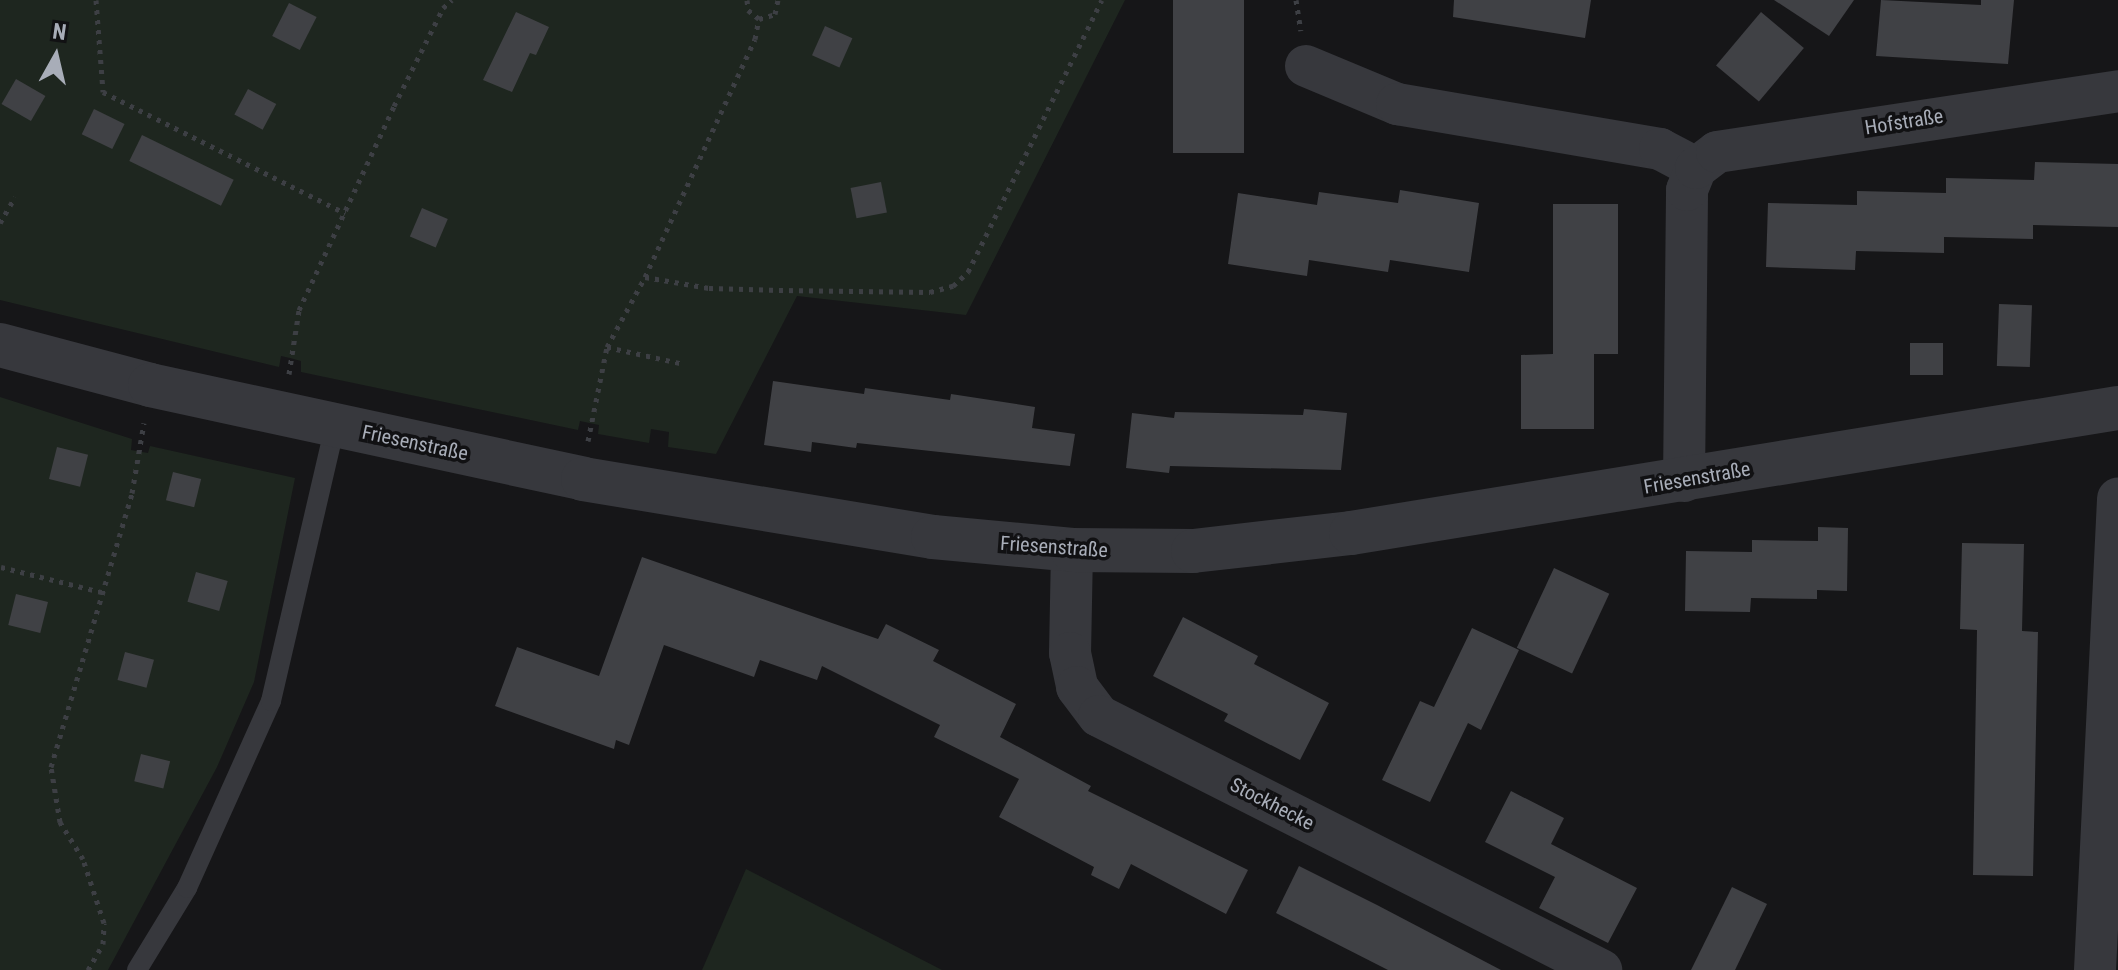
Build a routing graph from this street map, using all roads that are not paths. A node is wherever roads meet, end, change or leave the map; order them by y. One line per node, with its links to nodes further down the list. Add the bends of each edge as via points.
1 (1306, 66): 3 (street, via 1397,104 1660,149)
2 (2118, 91): 3 (street, Hofstraße, via 1717,152)
3 (1696, 168): 7 (street, via 1687,190)
4 (0, 345): 6 (street, Friesenstraße)
5 (2118, 408): 7 (street, Friesenstraße)
6 (335, 426): 9 (street, Friesenstraße, via 583,479 933,537); 10 (lane, via 271,701 187,888)
7 (1684, 481): 9 (street, Friesenstraße, via 1351,533 1193,551)
8 (2118, 499): 12 (street)
9 (1072, 550): 11 (street, Stockhecke, via 1070,653 1077,687 1099,716)
10 (137, 970)
11 (1601, 970)
12 (2095, 970)

